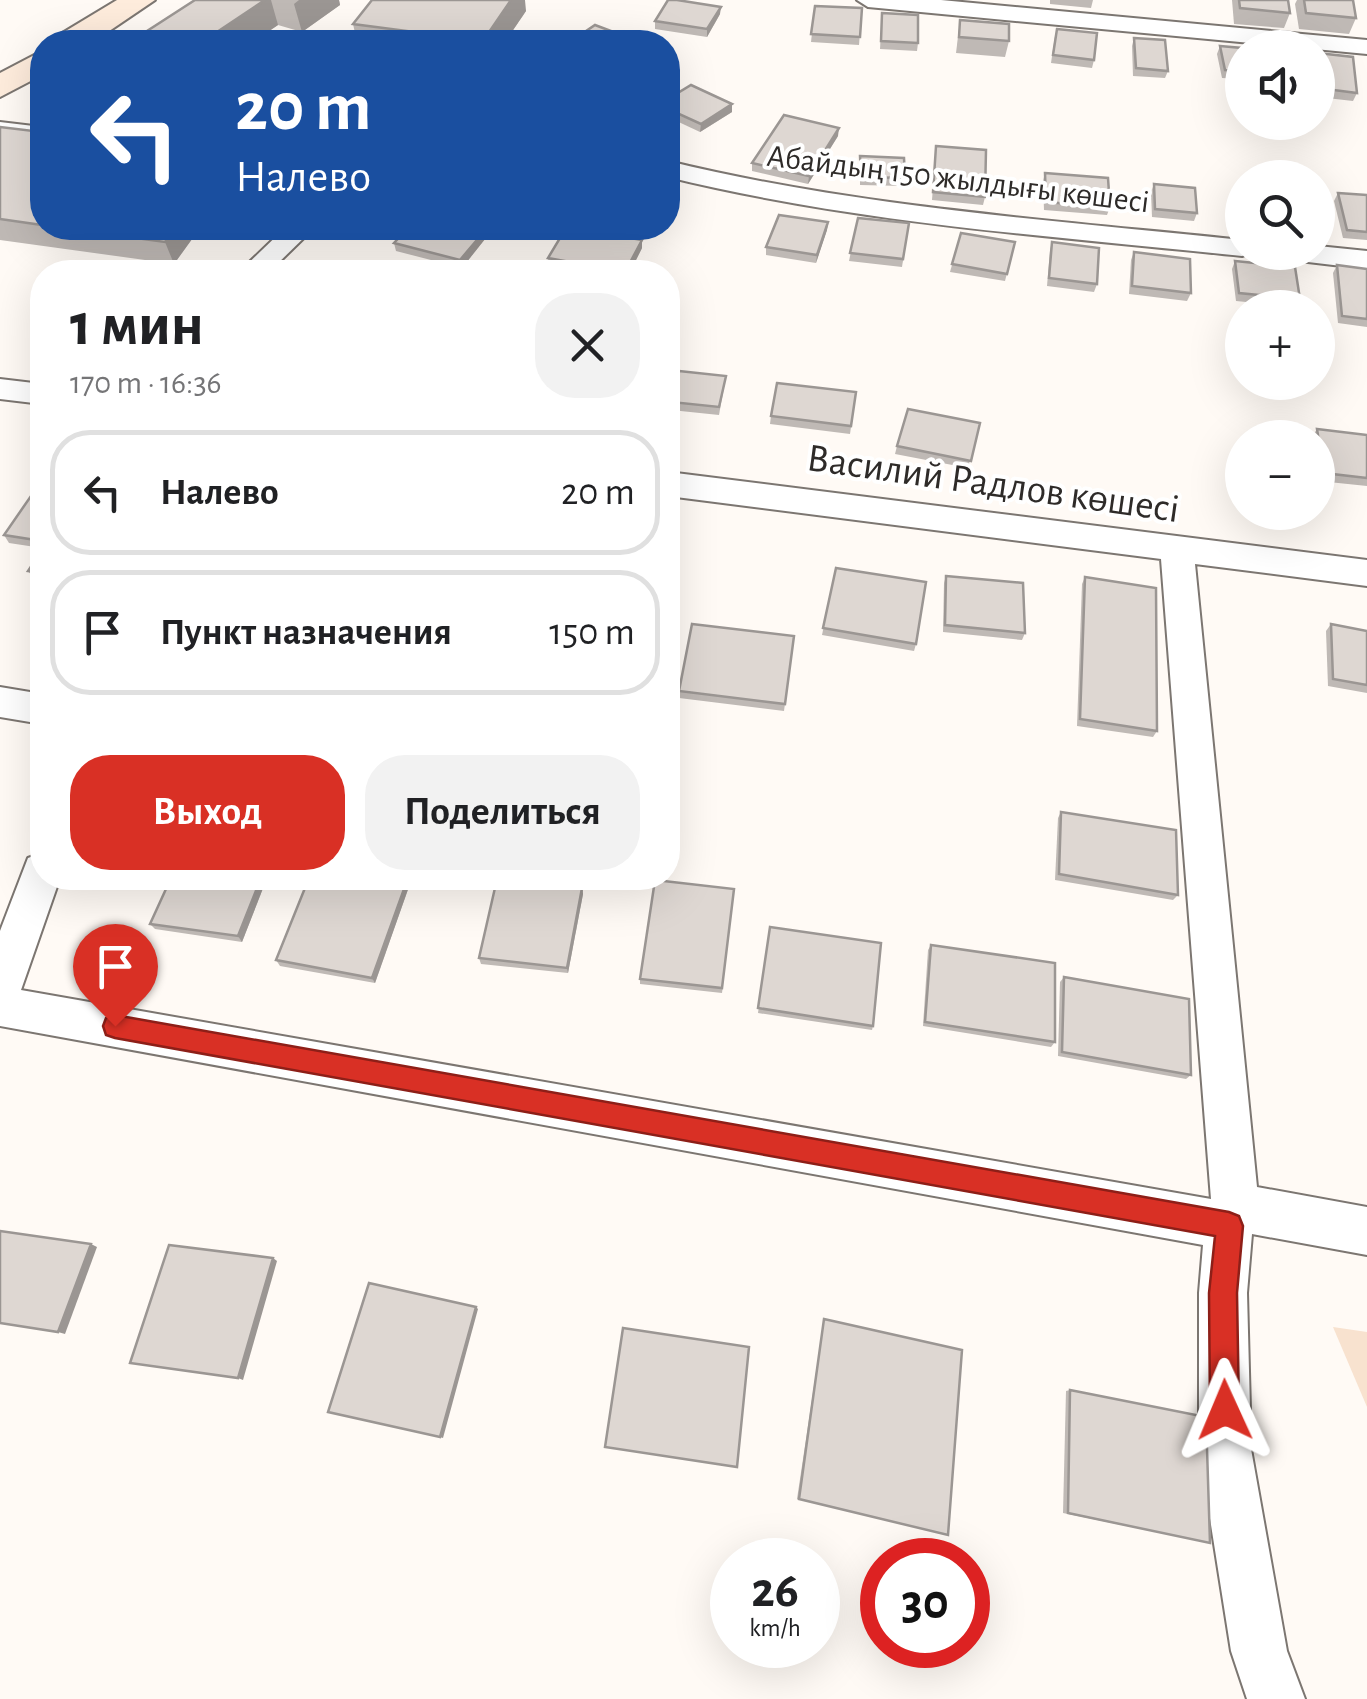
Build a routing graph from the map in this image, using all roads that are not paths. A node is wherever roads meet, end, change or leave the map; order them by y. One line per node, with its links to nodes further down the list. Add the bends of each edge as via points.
1 (139, 0): 3 (street)
2 (868, 0): 4 (street)
3 (91, 30)
4 (1367, 46)
5 (30, 69): 6 (street)
6 (0, 88)
7 (0, 126): 8 (lane)
8 (30, 130)
9 (680, 172): 11 (street, Абайдың 150 жылдығы көшесі, via 881,210)
10 (287, 240): 13 (street)
11 (1225, 246)
12 (1335, 257): 14 (street)
13 (266, 260)
14 (1367, 260)
15 (0, 389): 16 (street)
16 (30, 393)
17 (680, 486): 18 (street, Василий Радлов көшесі)
18 (1178, 552): 19 (street, Василий Радлов көшесі); 25 (street)
19 (1367, 573)
20 (0, 702): 21 (street)
21 (30, 706)
22 (35, 890): 23 (street)
23 (0, 989)
24 (0, 1006): 25 (street)
25 (1232, 1216): 26 (street); 27 (street, via 1223,1293 1225,1449 1258,1651)
26 (1367, 1231)
27 (1276, 1699)

